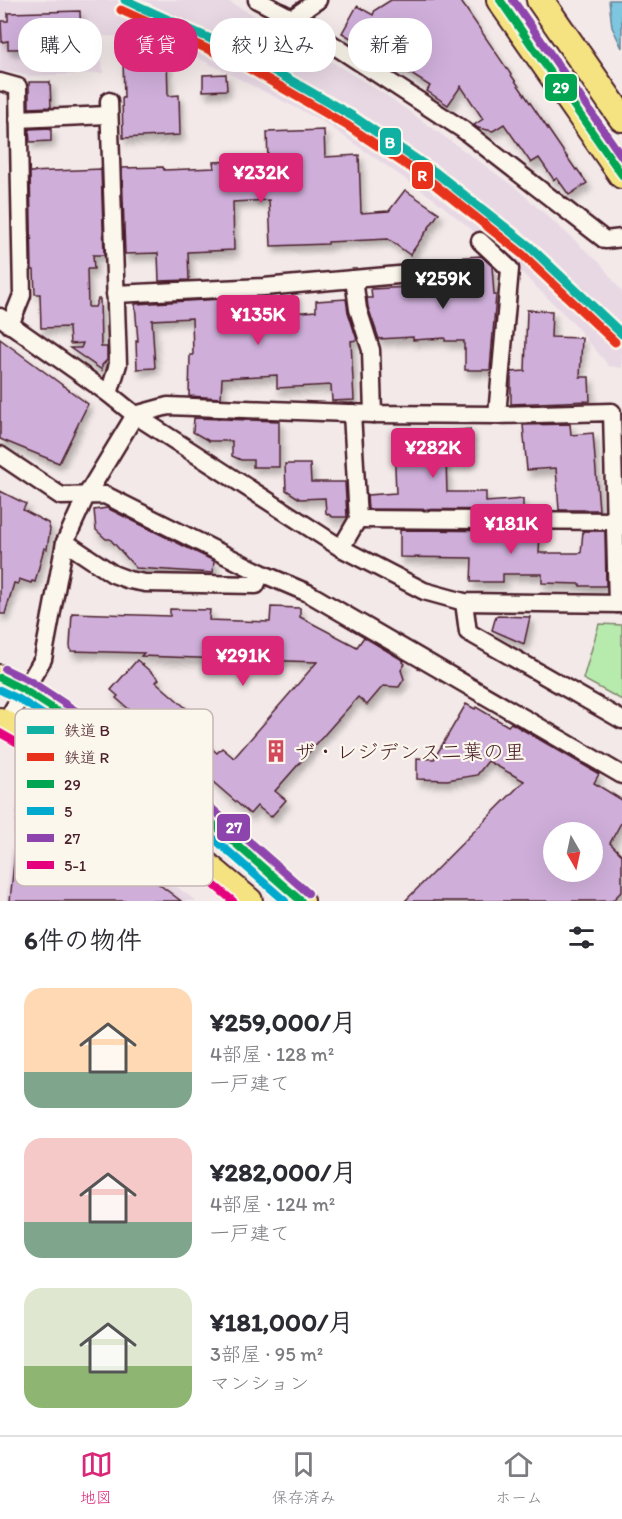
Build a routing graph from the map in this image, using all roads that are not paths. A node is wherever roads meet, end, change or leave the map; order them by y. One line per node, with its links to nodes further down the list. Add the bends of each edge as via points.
1 (257, 0): 5 (street)
2 (318, 0): 5 (street)
3 (500, 0): 10 (main road)
4 (540, 0): 8 (main road)
5 (292, 18)
6 (336, 47): 11 (street, via 462,129 606,240)
7 (0, 82): 9 (street, via 18,87)
8 (622, 118)
9 (18, 119): 15 (street, via 109,108); 16 (street, via 22,295)
10 (622, 175)
11 (622, 238)
12 (480, 241): 21 (street, via 510,269)
13 (432, 272): 14 (street)
14 (354, 279): 15 (street); 19 (street, via 358,309 371,350)
15 (115, 294): 17 (street, via 118,364)
16 (5, 321): 17 (street)
17 (109, 394): 20 (street)
18 (352, 413): 19 (street); 20 (street, via 168,406); 24 (street)
19 (373, 414): 21 (street)
20 (135, 415): 23 (street); 27 (street)
21 (497, 415): 25 (street, via 612,412)
22 (0, 455): 23 (street, via 61,496)
23 (86, 496): 26 (street); 28 (street, via 105,495)
24 (358, 519): 25 (street); 27 (street)
25 (615, 521): 30 (street)
26 (65, 542): 28 (street, via 113,574 145,583 256,585); 32 (street, via 43,659)
27 (340, 548): 29 (street, via 424,591)
28 (261, 573): 36 (street, via 308,593)
29 (464, 602): 30 (street); 34 (street, via 468,632)
30 (619, 604)
31 (0, 678): 32 (main road)
32 (24, 690): 33 (main road); 35 (street)
33 (54, 709)
34 (622, 720)
35 (3, 722)
36 (622, 775)
37 (213, 824): 40 (main road)
38 (213, 871): 39 (main road)
39 (249, 901)
40 (301, 901)

